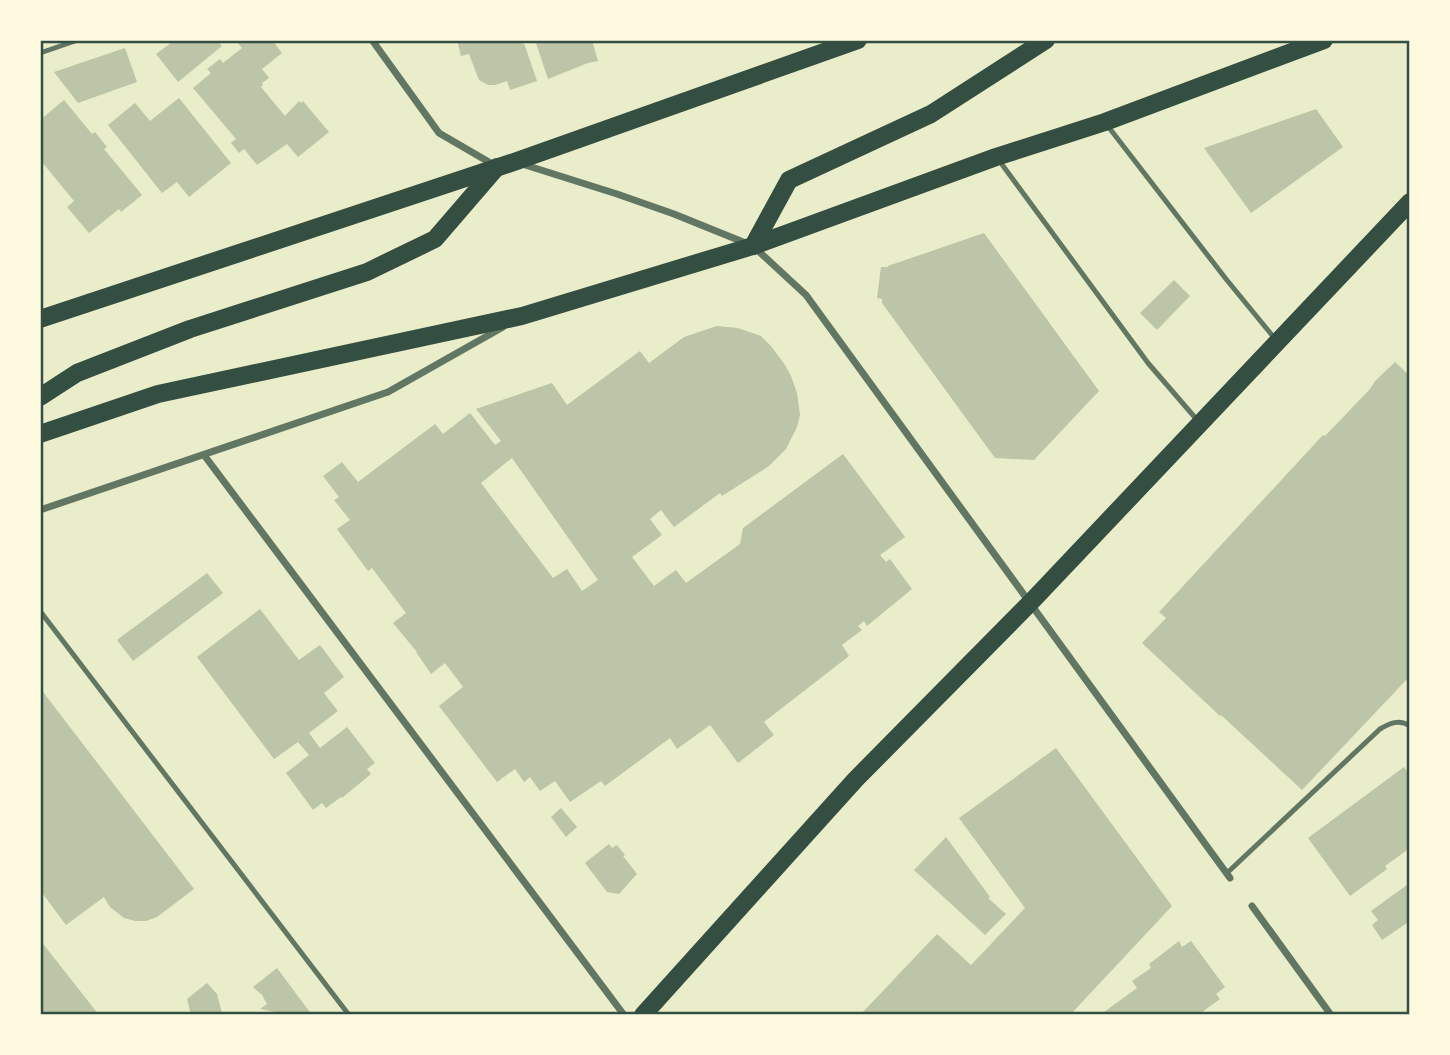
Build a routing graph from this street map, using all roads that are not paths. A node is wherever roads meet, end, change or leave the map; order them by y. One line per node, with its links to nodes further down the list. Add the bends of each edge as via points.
1 (78, 40): 6 (lane)
2 (372, 40): 9 (street, via 439,132)
3 (858, 40): 9 (main road)
4 (1046, 40): 11 (main road, via 931,114 789,180)
5 (1324, 40): 7 (main road)
6 (40, 53)
7 (1105, 122): 8 (main road); 14 (lane)
8 (996, 157): 11 (main road); 16 (lane, via 1148,363)
9 (505, 164): 11 (street, via 640,202); 13 (main road); 15 (main road, via 435,239 367,272 190,329 77,373)
10 (1410, 202): 14 (main road)
11 (753, 246): 12 (main road); 20 (street, via 806,295)
12 (522, 316): 17 (main road, via 158,394); 18 (street, via 388,392)
13 (40, 319)
14 (1277, 341): 16 (main road)
15 (40, 397)
16 (1200, 424): 20 (main road)
17 (40, 434)
18 (204, 455): 19 (street); 26 (street)
19 (40, 510)
20 (1031, 602): 23 (street); 27 (main road, via 856,779)
21 (40, 611): 25 (lane)
22 (1410, 726): 23 (lane, via 1392,722 1380,729)
23 (1229, 875)
24 (1252, 906): 28 (street)
25 (349, 1015)
26 (624, 1015)
27 (643, 1015)
28 (1331, 1015)

